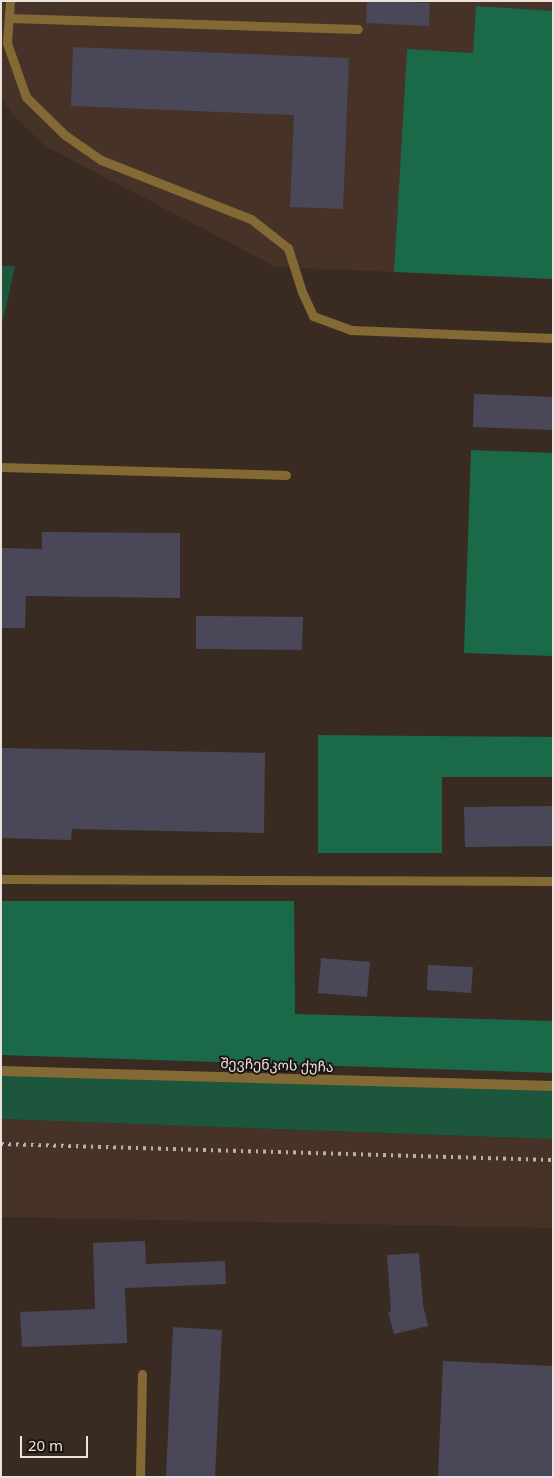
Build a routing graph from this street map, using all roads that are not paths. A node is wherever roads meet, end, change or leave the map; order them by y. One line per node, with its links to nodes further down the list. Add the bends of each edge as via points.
1 (10, 1): 2 (lane)
2 (9, 18): 3 (lane); 4 (lane, via 7,43 26,97 65,135 101,160 251,219 288,248 313,316 351,330)
3 (358, 29)
4 (553, 338)
5 (1, 467): 6 (lane)
6 (286, 475)
7 (1, 879): 8 (lane)
8 (553, 881)
9 (1, 1071): 10 (street, შევჩენკოს ქუჩა)
10 (553, 1086)
11 (142, 1374): 12 (lane)
12 (140, 1477)

